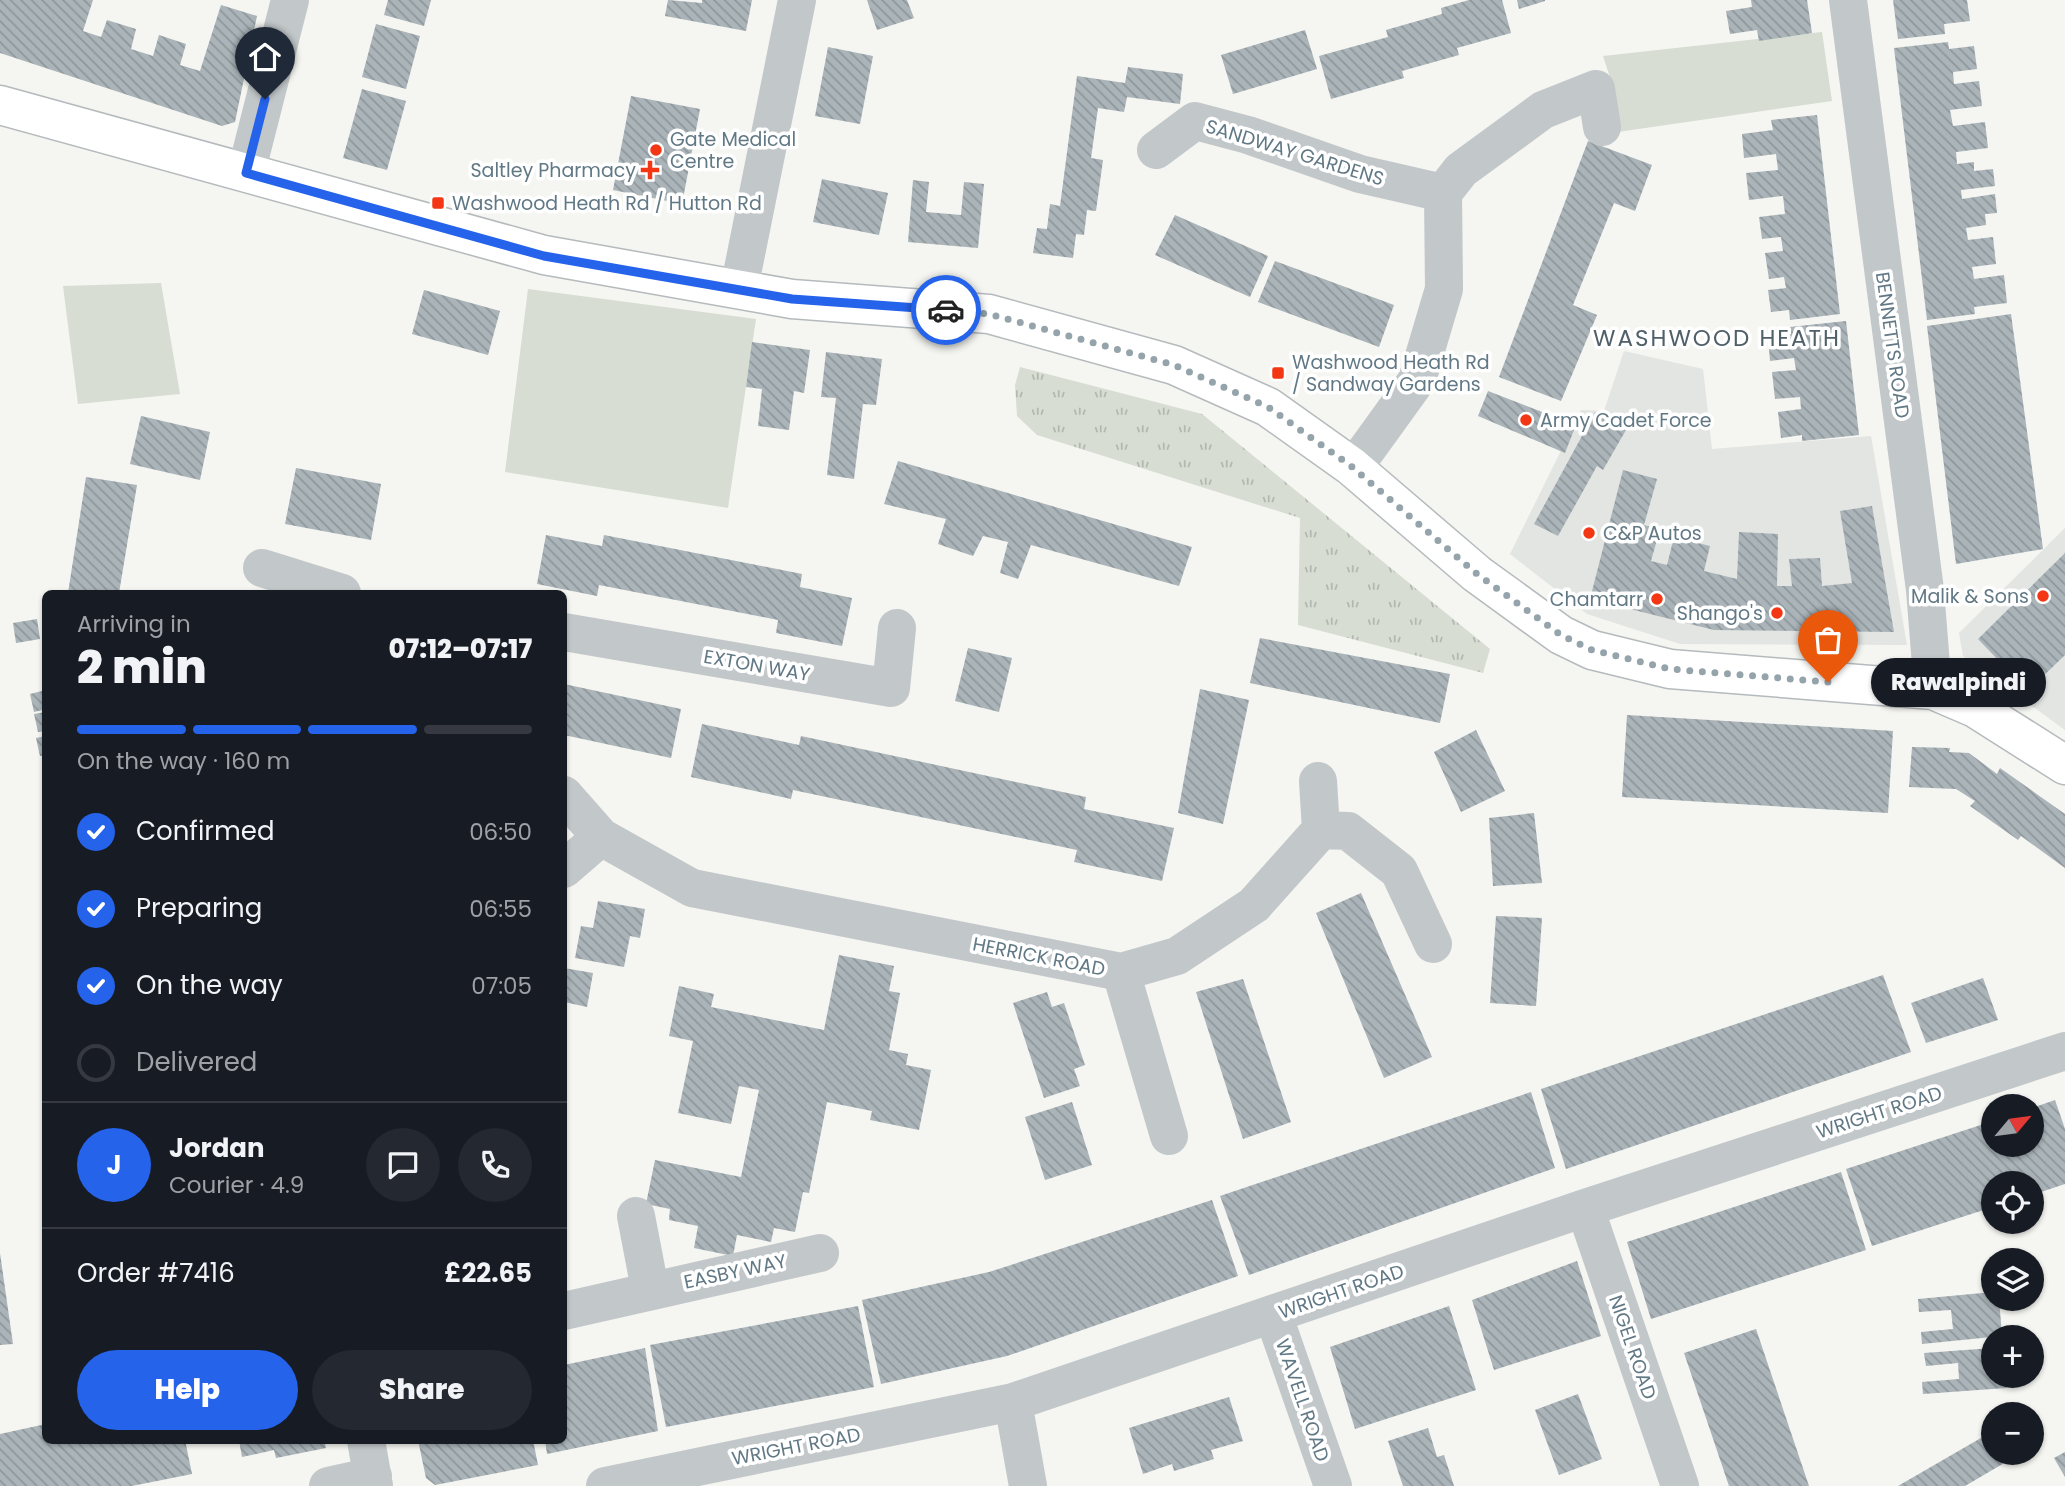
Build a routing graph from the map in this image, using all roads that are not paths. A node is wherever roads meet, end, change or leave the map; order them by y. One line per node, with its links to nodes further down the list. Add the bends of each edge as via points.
1 (290, 0): 7 (street)
2 (797, 0): 9 (street)
3 (1848, 0): 15 (street, BENNETTS ROAD, via 1925,590)
4 (0, 105): 7 (main road)
5 (1601, 127): 8 (street, via 1596,89 1543,110 1461,170)
6 (1156, 150): 8 (street, SANDWAY GARDENS, via 1195,121 1360,174)
7 (246, 173): 9 (main road, via 544,256)
8 (1443, 193): 10 (street, via 1444,289 1417,380)
9 (738, 289): 10 (main road, via 792,299 989,314 1161,361 1268,407)
10 (1351, 466): 15 (main road, via 1477,574 1561,635 1592,650 1670,669)
11 (262, 568): 12 (street)
12 (332, 590)
13 (897, 628): 14 (street, EXTON WAY, via 891,688)
14 (567, 633)
15 (1933, 690): 16 (main road, via 1975,708)
16 (2065, 765)
17 (1318, 781): 19 (street)
18 (567, 798): 20 (street, HERRICK ROAD)
19 (1321, 830): 22 (street, via 1348,831 1399,871); 23 (street, HERRICK ROAD, via 1254,905 1177,956)
20 (601, 837): 21 (street); 23 (street, HERRICK ROAD, via 692,888)
21 (567, 866)
22 (1433, 944)
23 (1121, 972): 25 (street)
24 (2065, 1051): 26 (street, WRIGHT ROAD)
25 (1169, 1136)
26 (1585, 1208): 31 (street, WRIGHT ROAD); 39 (street, NIGEL ROAD)
27 (636, 1216): 29 (street)
28 (820, 1253): 29 (street, EASBY WAY)
29 (650, 1289): 30 (street, EASBY WAY)
30 (567, 1310)
31 (1273, 1314): 32 (street, WRIGHT ROAD); 38 (street, WAVELL ROAD)
32 (1013, 1402): 34 (street, WRIGHT ROAD); 37 (street)
33 (371, 1467): 35 (street)
34 (706, 1475): 36 (street, WRIGHT ROAD)
35 (328, 1486)
36 (605, 1486)
37 (1028, 1486)
38 (1333, 1486)
39 (1680, 1486)

